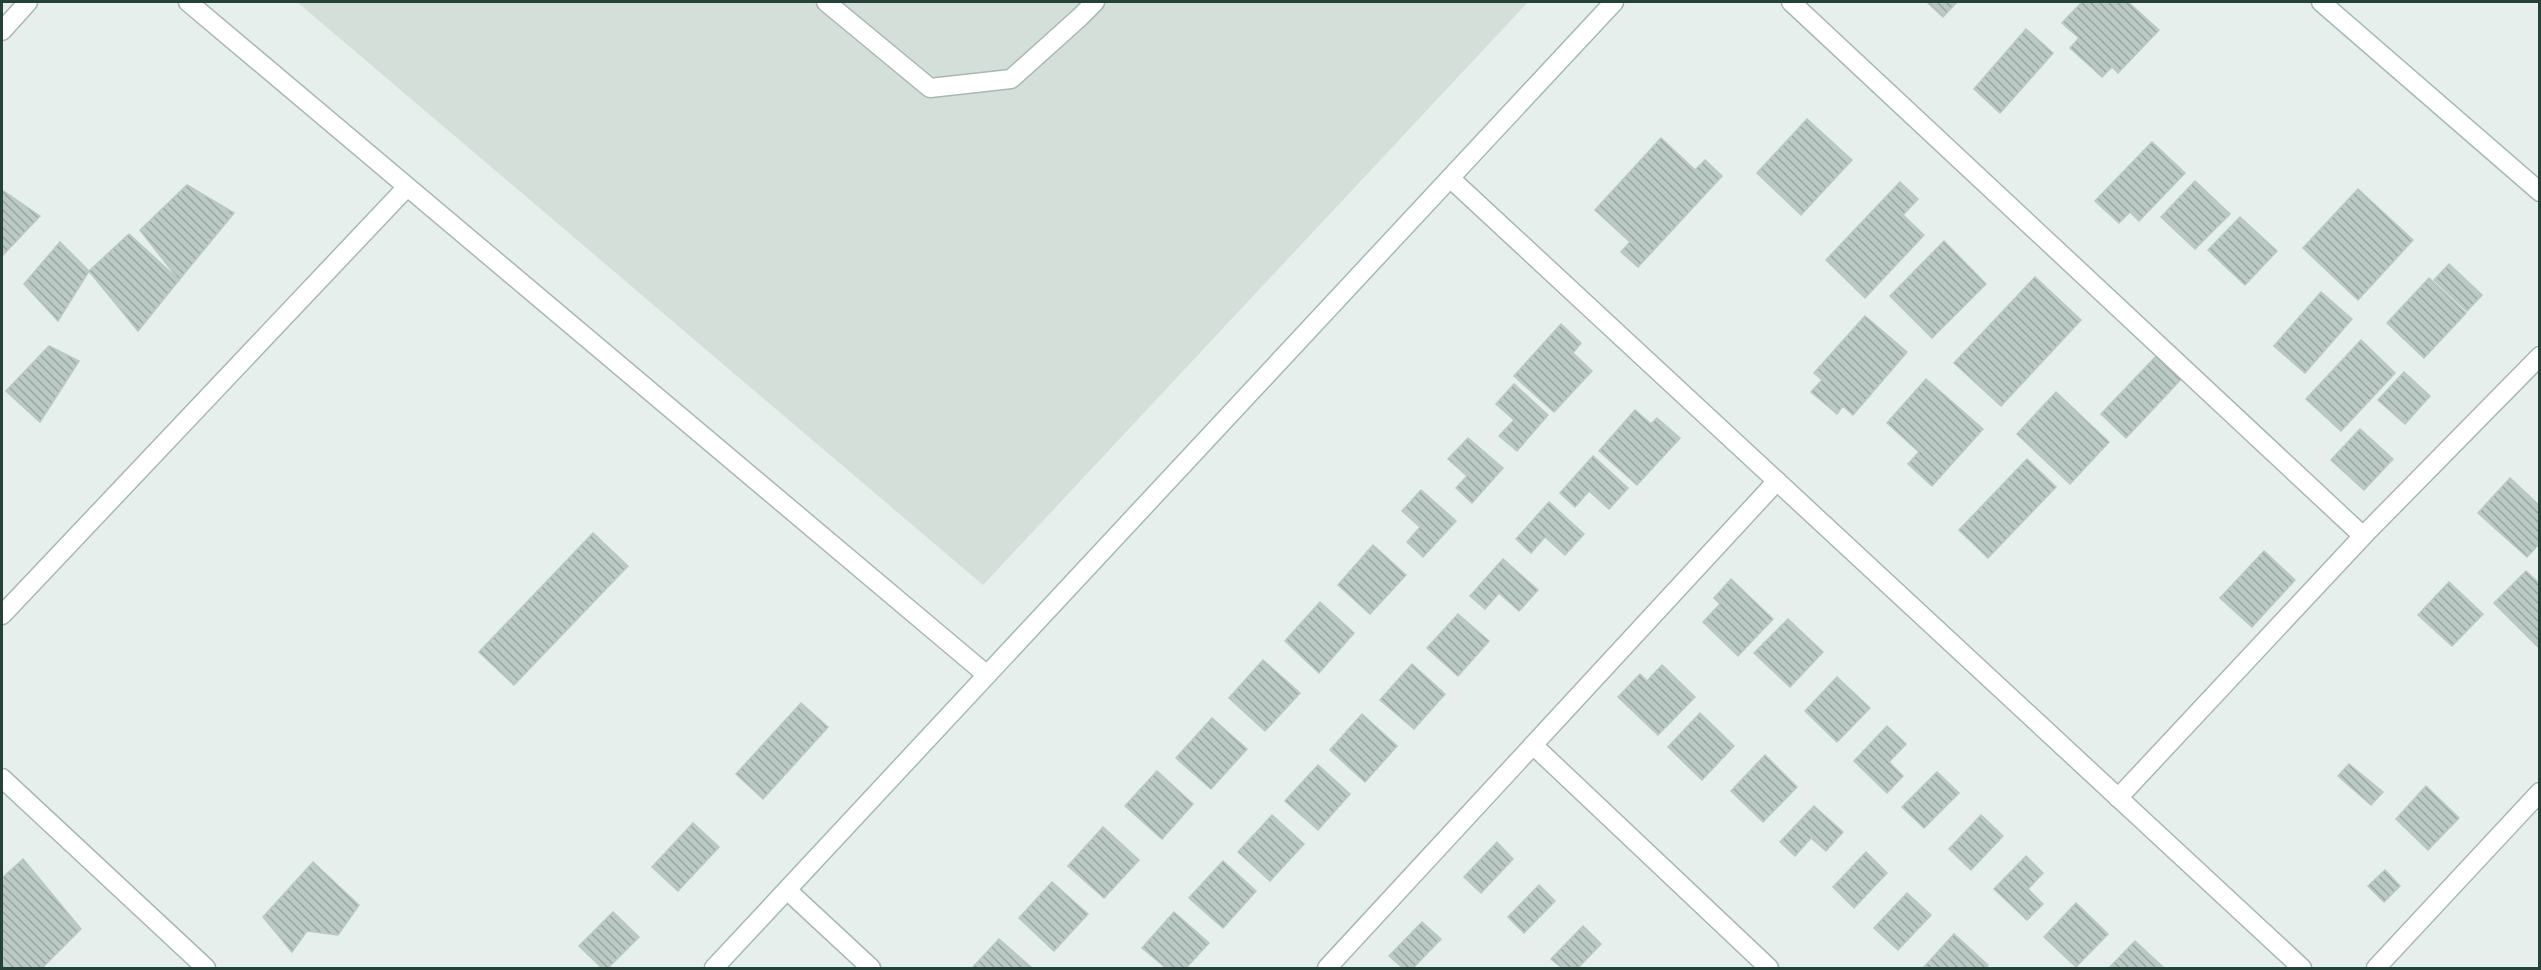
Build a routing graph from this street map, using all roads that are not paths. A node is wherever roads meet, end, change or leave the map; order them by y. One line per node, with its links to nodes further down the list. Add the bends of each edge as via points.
1 (28, 2): 8 (street)
2 (188, 2): 10 (street)
3 (826, 2): 4 (street, via 930,88 1011,79)
4 (1095, 2)
5 (1614, 2): 9 (street)
6 (1791, 2): 14 (street)
7 (2321, 2): 11 (street)
8 (2, 31)
9 (1450, 178): 13 (street); 16 (street)
10 (408, 187): 15 (street); 16 (street)
11 (2540, 192)
12 (2540, 356): 14 (street)
13 (1777, 481): 17 (street); 20 (street)
14 (2363, 536): 20 (street)
15 (2, 615)
16 (987, 675): 21 (street)
17 (1533, 745): 26 (street); 27 (street)
18 (2, 778): 22 (street)
19 (2540, 792): 29 (street)
20 (2118, 798): 28 (street)
21 (787, 890): 24 (street); 25 (street)
22 (186, 962): 23 (street)
23 (206, 969)
24 (714, 969)
25 (871, 969)
26 (1327, 969)
27 (1769, 969)
28 (2302, 969)
29 (2376, 969)

